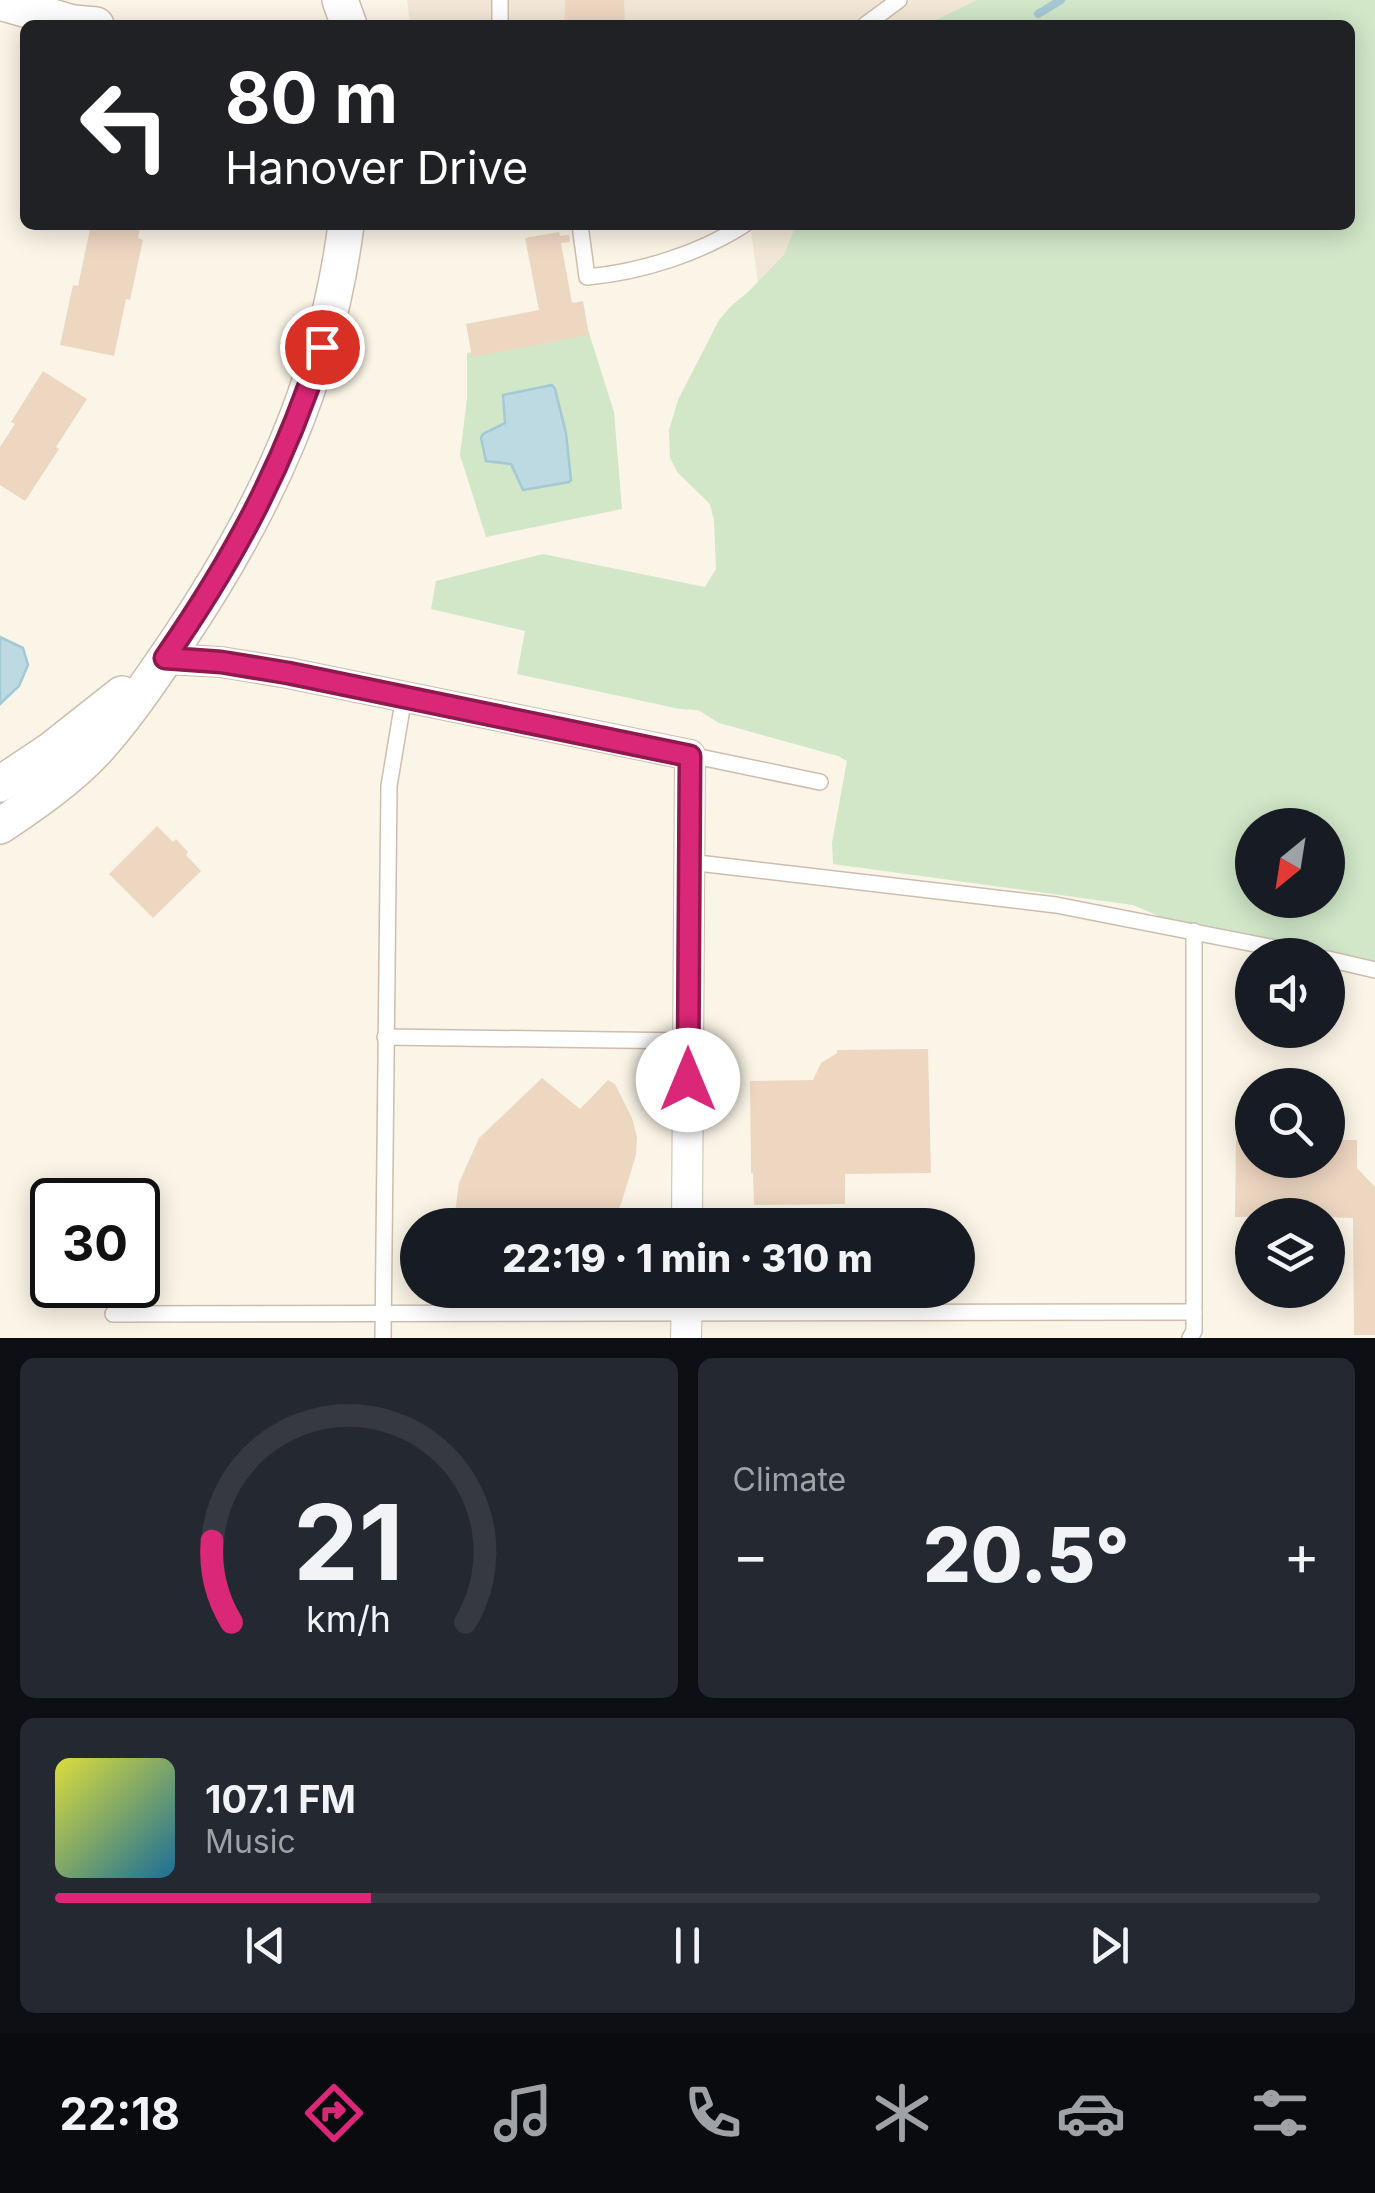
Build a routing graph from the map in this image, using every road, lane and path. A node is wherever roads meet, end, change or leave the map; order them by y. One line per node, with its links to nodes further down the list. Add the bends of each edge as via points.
1 (898, 0): 4 (lane)
2 (0, 2): 3 (street)
3 (63, 20)
4 (872, 20)
5 (345, 230): 8 (street, via 327,329 280,462 222,571)
6 (581, 230): 7 (lane, via 587,276 673,257)
7 (735, 230)
8 (165, 658): 9 (street); 12 (street); 13 (street, via 93,753)
9 (404, 696): 10 (street); 19 (lane, via 389,786)
10 (690, 756): 11 (lane); 14 (street)
11 (820, 782)
12 (0, 784)
13 (0, 826)
14 (689, 862): 15 (lane, via 1056,905); 20 (street)
15 (1194, 931): 16 (lane); 22 (lane)
16 (1235, 939)
17 (1345, 963): 18 (lane)
18 (1375, 970)
19 (385, 1037): 20 (lane); 24 (lane)
20 (688, 1042): 21 (street)
21 (687, 1208)
22 (1194, 1312): 25 (lane); 27 (lane)
23 (113, 1314): 24 (lane)
24 (383, 1314): 25 (lane); 26 (lane)
25 (686, 1314)
26 (383, 1338)
27 (1190, 1338)

